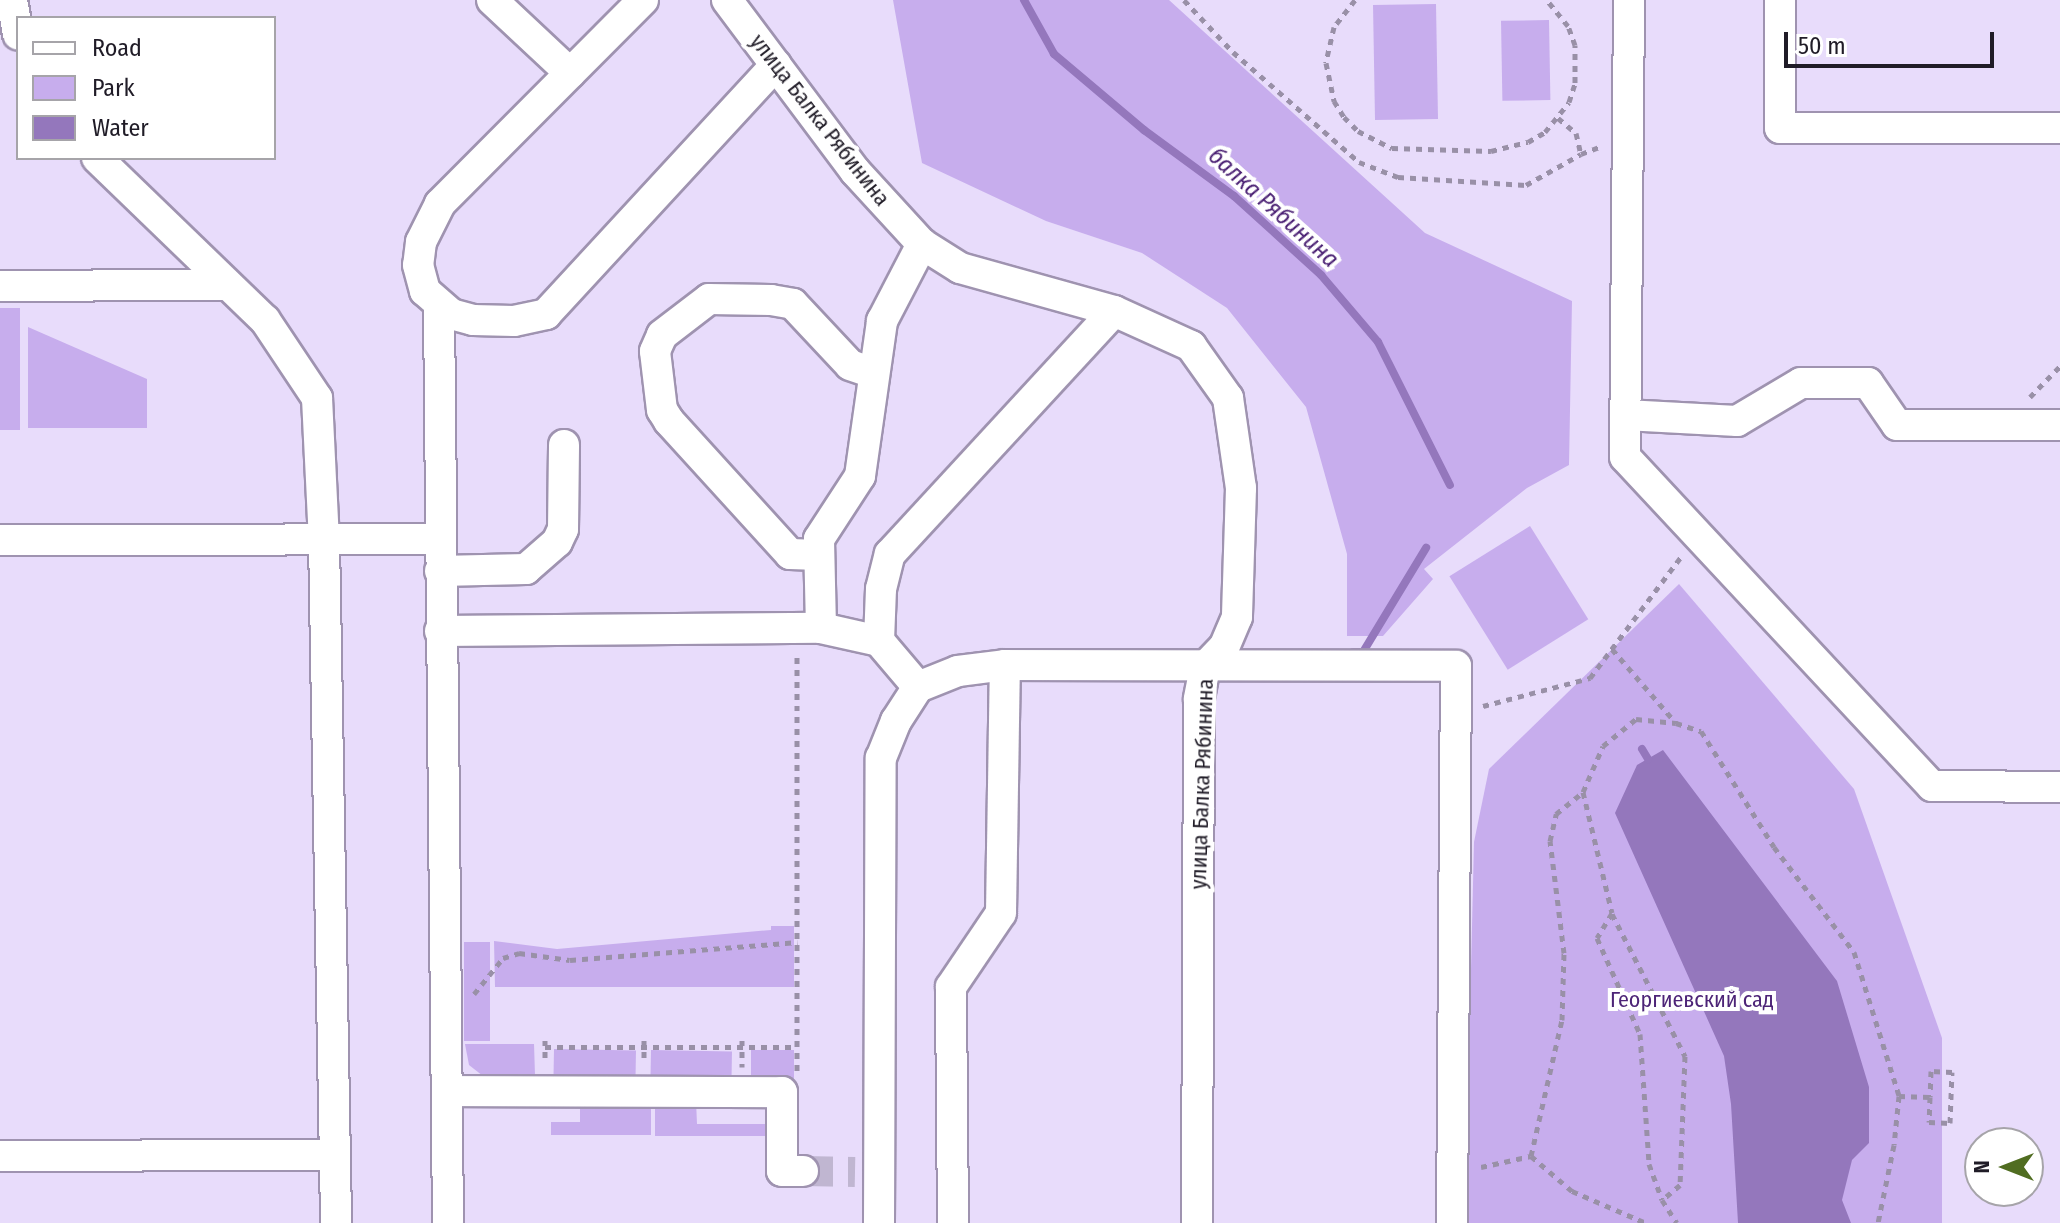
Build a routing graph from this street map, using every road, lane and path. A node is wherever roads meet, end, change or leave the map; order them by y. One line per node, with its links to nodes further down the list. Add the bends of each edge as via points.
1 (12, 0): 10 (street)
2 (492, 0): 12 (street)
3 (643, 0): 12 (street)
4 (727, 0): 11 (street, улица Балка Рябинина)
5 (1184, 0): 16 (path, via 1233,52 1359,162 1398,177 1526,185)
6 (1355, 0): 13 (path, via 1334,27 1328,45 1328,82 1344,117 1374,141 1392,148 1510,148 1537,137)
7 (1547, 0): 13 (path, via 1568,26 1577,64 1575,83)
8 (1629, 0): 15 (street)
9 (1780, 0): 14 (street, via 1780,128)
10 (11, 32)
11 (776, 65): 18 (street, улица Балка Рябинина, via 855,171); 21 (street, via 546,314 514,321 473,320)
12 (570, 73): 21 (street, via 440,204 421,242 418,265 425,291)
13 (1558, 118): 16 (path, via 1576,133)
14 (2060, 128)
15 (1628, 141): 16 (path); 24 (street)
16 (1581, 154)
17 (99, 160): 19 (street)
18 (922, 244): 22 (street, улица Балка Рябинина, via 960,268); 23 (street, via 882,321)
19 (227, 285): 20 (street); 28 (street, via 265,320 317,398)
20 (0, 286)
21 (439, 305): 29 (street)
22 (1114, 311): 35 (street, via 890,554 881,589); 38 (street, улица Балка Рябинина, via 1191,346 1228,398 1241,488 1237,617 1224,647)
23 (873, 373): 31 (street, via 860,476 819,539); 31 (street, via 850,365 793,304 771,300 709,299 662,335 655,351 662,410 669,421 790,554)
24 (1625, 415): 25 (street, via 1737,421 1801,383 1868,383 1897,425); 27 (street, via 1625,457)
25 (2060, 425)
26 (564, 445): 32 (street, via 563,529 557,542 526,569)
27 (1698, 535): 36 (path); 42 (street, via 1932,786)
28 (324, 539): 29 (street); 30 (street); 53 (street)
29 (440, 539): 32 (street)
30 (0, 540)
31 (819, 555): 33 (street)
32 (440, 571): 34 (street)
33 (809, 628): 34 (street); 35 (street); 45 (path)
34 (440, 631): 50 (street)
35 (879, 641): 39 (street)
36 (1612, 649): 40 (path, via 1590,678); 41 (path)
37 (1005, 665): 38 (street); 39 (street, via 958,671); 62 (street, via 1001,913 951,987)
38 (1205, 667): 40 (street, via 1456,666); 63 (street, улица Балка Рябинина, via 1199,699)
39 (918, 687): 61 (street, via 881,758 867,1172)
40 (1455, 713): 57 (street)
41 (1676, 723): 43 (path, via 1636,719 1603,746); 51 (path, via 1701,731 1774,847 1854,952)
42 (2060, 787)
43 (1583, 792): 44 (path); 55 (path, via 1556,814 1550,841 1564,953 1562,1020)
44 (1612, 913): 58 (path, via 1597,938 1640,1034 1649,1164); 58 (path, via 1685,1056 1680,1185)
45 (797, 942): 46 (path, via 570,960 519,953 503,958); 48 (path)
46 (468, 998)
47 (545, 1047): 48 (path)
48 (797, 1047): 49 (path)
49 (797, 1076)
50 (447, 1091): 56 (street, via 782,1092 782,1171); 60 (street)
51 (1899, 1096): 52 (path); 67 (path)
52 (1930, 1097): 52 (path, via 1929,1122 1950,1123 1952,1072 1931,1071)
53 (334, 1155): 54 (street); 59 (street)
54 (0, 1156)
55 (1531, 1156): 57 (path); 65 (path, via 1572,1191)
56 (803, 1171)
57 (1453, 1173): 64 (street)
58 (1662, 1200): 66 (path)
59 (336, 1223)
60 (448, 1223)
61 (879, 1223)
62 (953, 1223)
63 (1197, 1223)
64 (1452, 1223)
65 (1646, 1223)
66 (1677, 1223)
67 (1878, 1223)

